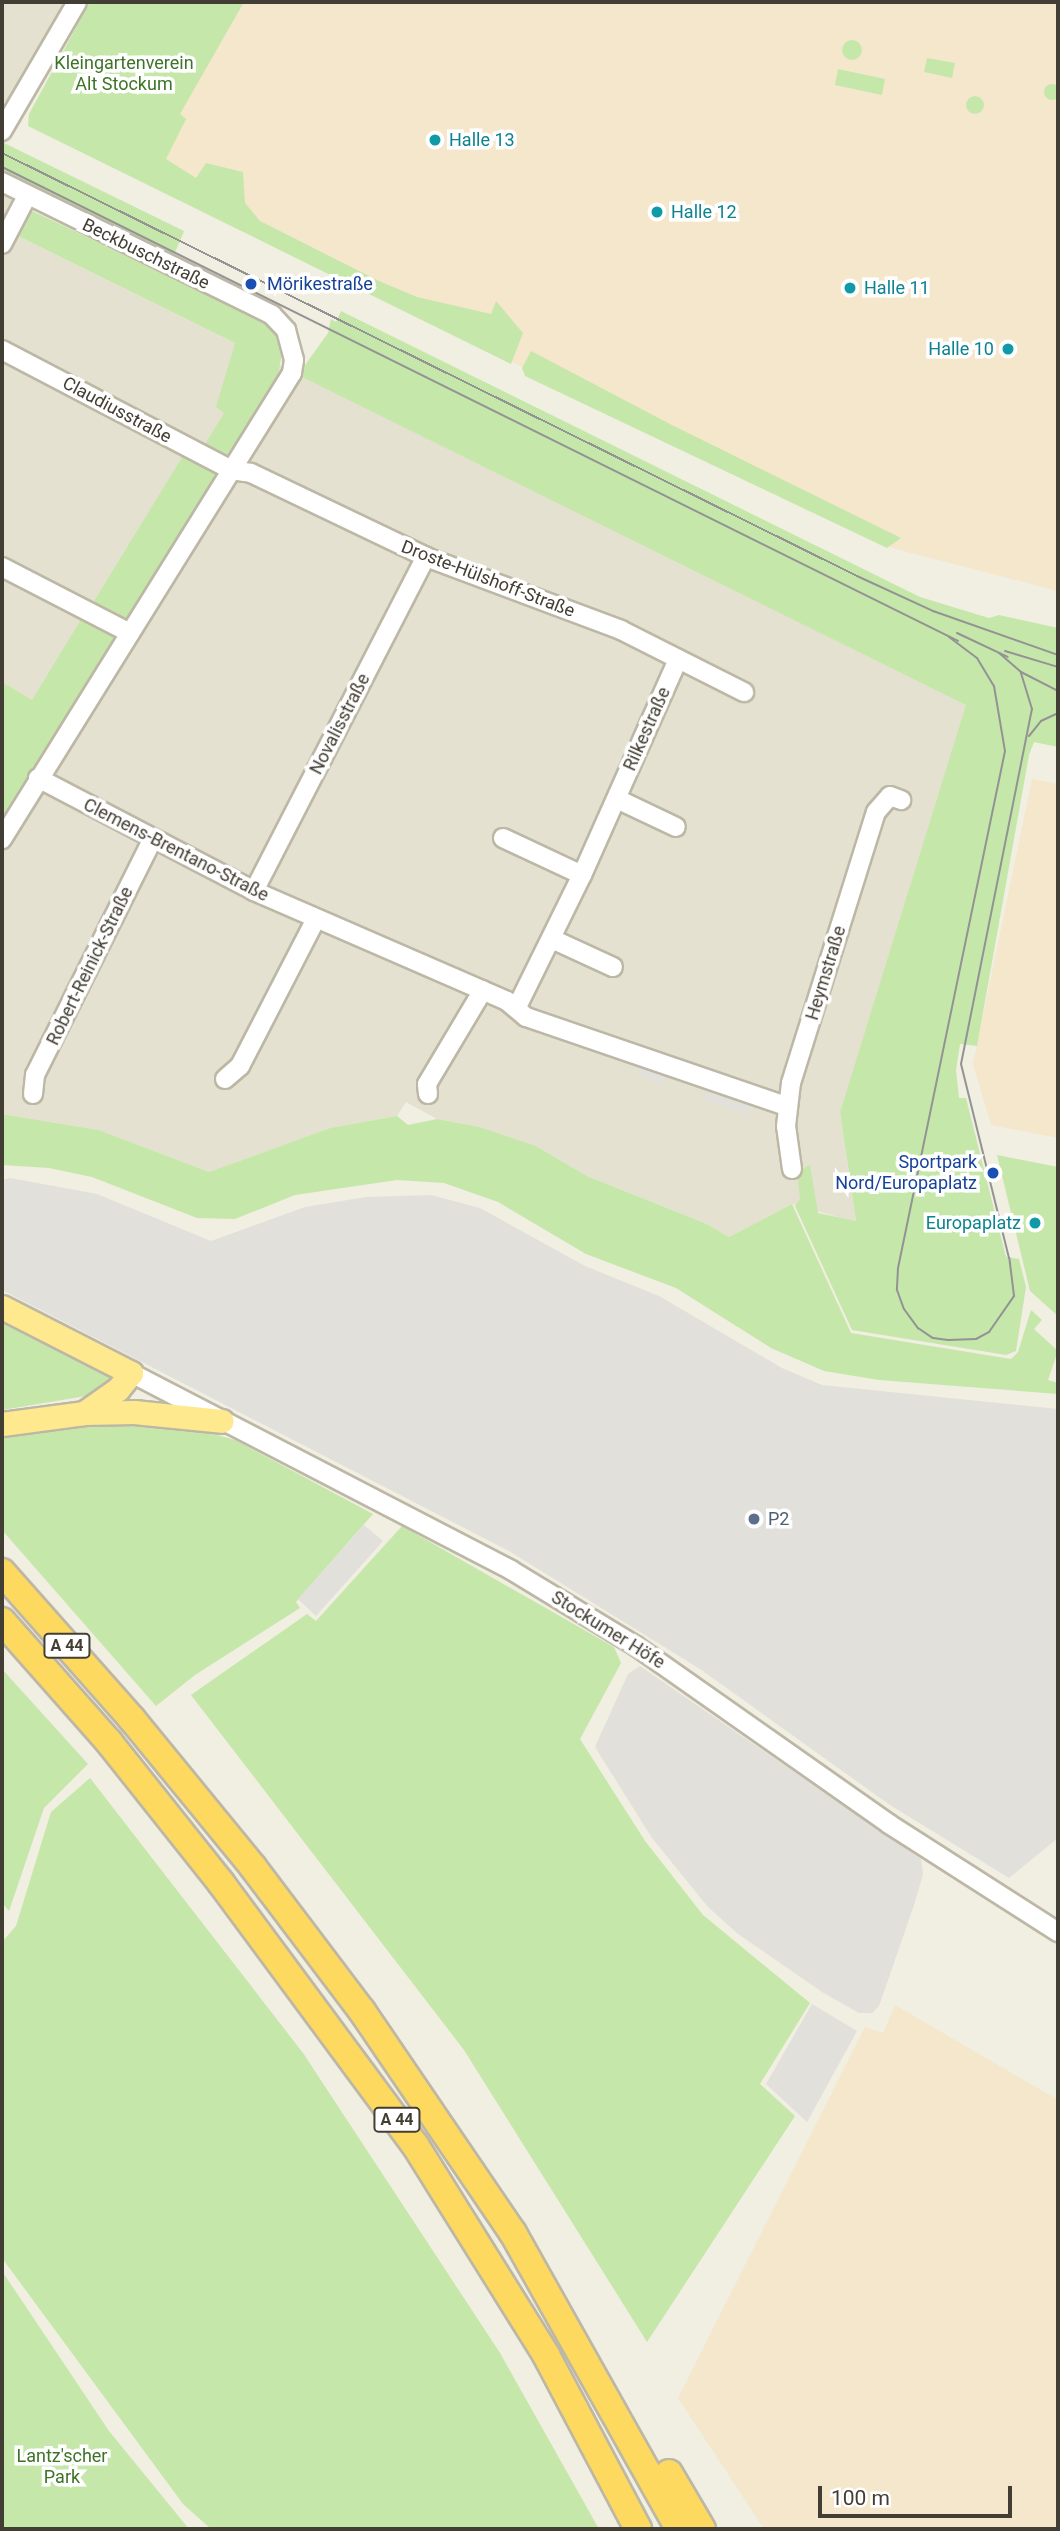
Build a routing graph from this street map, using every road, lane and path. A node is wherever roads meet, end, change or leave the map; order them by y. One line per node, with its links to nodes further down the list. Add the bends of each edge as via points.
1 (77, 2): 2 (street)
2 (9, 105): 3 (street)
3 (3, 132)
4 (2, 182): 5 (street, Beckbuschstraße)
5 (27, 196): 6 (street); 8 (street, Beckbuschstraße, via 272,315 286,330 293,349 292,373)
6 (2, 244)
7 (2, 350): 8 (street, Claudiusstraße)
8 (232, 470): 9 (street, Droste-Hülshoff-Straße, via 251,473); 11 (street)
9 (426, 557): 12 (street, Droste-Hülshoff-Straße, via 558,604); 22 (street, Novalisstraße)
10 (2, 567): 11 (street)
11 (130, 634): 14 (street)
12 (678, 659): 13 (street, Droste-Hülshoff-Straße); 15 (street, Rilkestraße)
13 (744, 692)
14 (38, 778): 19 (street); 20 (street, Clemens-Brentano-Straße)
15 (617, 799): 17 (street); 21 (street, Rilkestraße)
16 (901, 800): 31 (street, Heymstraße, via 890,796 876,811)
17 (676, 827)
18 (503, 838): 21 (street)
19 (2, 839)
20 (152, 840): 22 (street, Clemens-Brentano-Straße); 29 (street, Robert-Reinick-Straße, via 35,1074)
21 (582, 875): 24 (street, Rilkestraße)
22 (254, 891): 23 (street, Clemens-Brentano-Straße)
23 (316, 919): 26 (street, Clemens-Brentano-Straße); 28 (street, via 240,1066)
24 (552, 939): 25 (street); 27 (street, Rilkestraße)
25 (613, 967)
26 (482, 990): 27 (street, Clemens-Brentano-Straße); 30 (street, via 427,1084)
27 (517, 1007): 31 (street, Clemens-Brentano-Straße, via 526,1017 593,1051)
28 (225, 1079)
29 (33, 1094)
30 (428, 1094)
31 (786, 1106): 32 (street, Heymstraße)
32 (792, 1169)
33 (2, 1307): 34 (main road)
34 (131, 1373): 35 (main road, via 118,1389); 36 (street, Stockumer Höfe)
35 (84, 1413): 36 (main road, via 134,1412); 37 (main road)
36 (222, 1421): 40 (street, Stockumer Höfe, via 557,1597 636,1646 889,1824)
37 (2, 1424)
38 (2, 1572): 41 (highway, A 44, via 132,1719 362,2011 513,2233)
39 (2, 1621): 42 (highway, A 44, via 109,1742 415,2144 547,2355)
40 (1058, 1932)
41 (576, 2340): 43 (highway, A 44); 44 (highway, via 620,2392)
42 (638, 2529)
43 (679, 2529)
44 (702, 2529)

